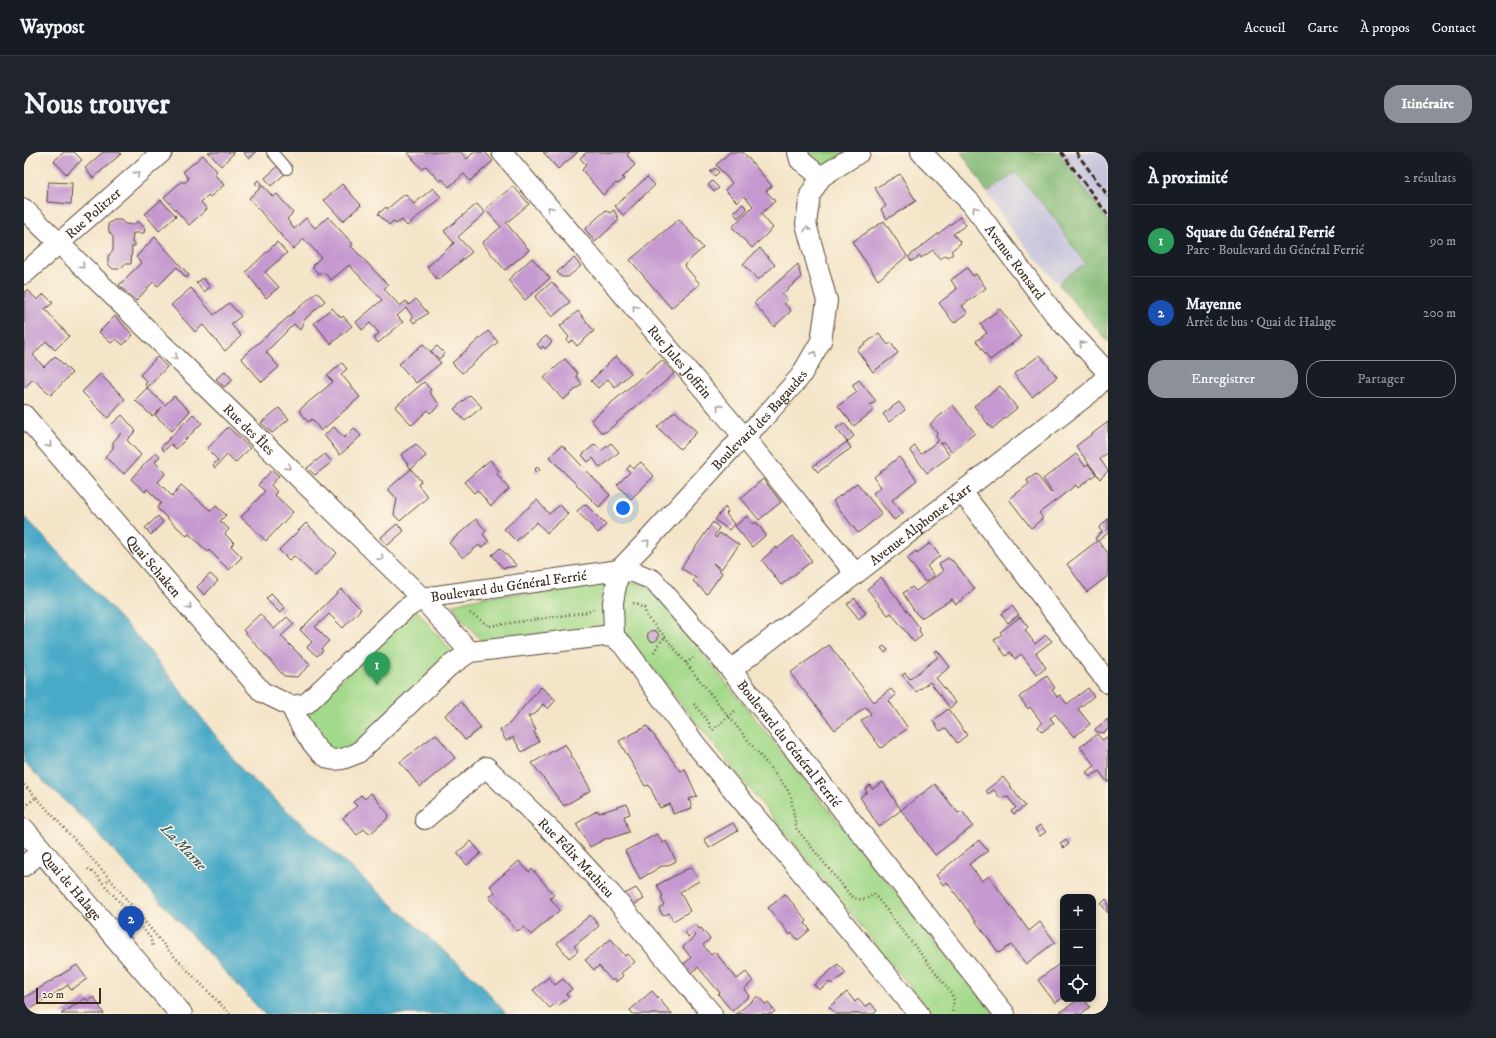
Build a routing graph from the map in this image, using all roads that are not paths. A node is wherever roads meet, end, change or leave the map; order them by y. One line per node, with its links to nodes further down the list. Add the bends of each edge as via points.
1 (162, 152): 10 (street, Rue Politzer, one-way to 1)
2 (272, 152): 7 (lane)
3 (502, 152): 14 (street, Rue Jules Joffrin, one-way to 3)
4 (798, 152): 8 (street, via 800,160)
5 (860, 152): 8 (street, Boulevard des Bagaudes)
6 (921, 152): 12 (street, Avenue Ronsard, one-way to 6, via 1056,316 971,203)
7 (287, 169)
8 (821, 177): 14 (street, Boulevard des Bagaudes, one-way to 8, via 800,377 821,341 827,301 806,224 810,194)
9 (24, 209): 10 (street, Rue des Îles)
10 (59, 243): 11 (street, Rue Politzer); 18 (street, Rue des Îles, one-way to 18)
11 (24, 274)
12 (1108, 374): 15 (street, Avenue Alphonse Karr, via 1090,393)
13 (24, 416): 23 (street, Quai Schaken, one-way to 23, via 262,692)
14 (744, 437): 16 (street, Boulevard des Bagaudes, one-way to 14); 17 (street, Rue Jules Joffrin)
15 (962, 492): 17 (street, Avenue Alphonse Karr); 22 (street)
16 (619, 570): 18 (street, Boulevard du Général Ferrié); 19 (street, via 614,602); 21 (street, Boulevard du Général Ferrié, via 653,580)
17 (855, 574): 21 (street, Avenue Alphonse Karr)
18 (422, 598): 20 (street, Rue des Îles); 23 (street, Boulevard du Général Ferrié, via 405,609 306,704)
19 (614, 637): 20 (street, via 604,636); 30 (street, via 623,645 695,744)
20 (470, 652): 23 (street, via 448,667 358,753 344,759 331,759 318,750 298,722)
21 (731, 670): 31 (street, Boulevard du Général Ferrié)
22 (1108, 683)
23 (291, 706)
24 (425, 819): 29 (street, Rue Félix Mathieu, via 486,767 561,840 611,894)
25 (24, 830): 26 (street, Quai de Halage)
26 (42, 852): 27 (street); 28 (street, Quai de Halage)
27 (24, 866)
28 (181, 1014)
29 (712, 1014)
30 (919, 1014)
31 (1005, 1014)

